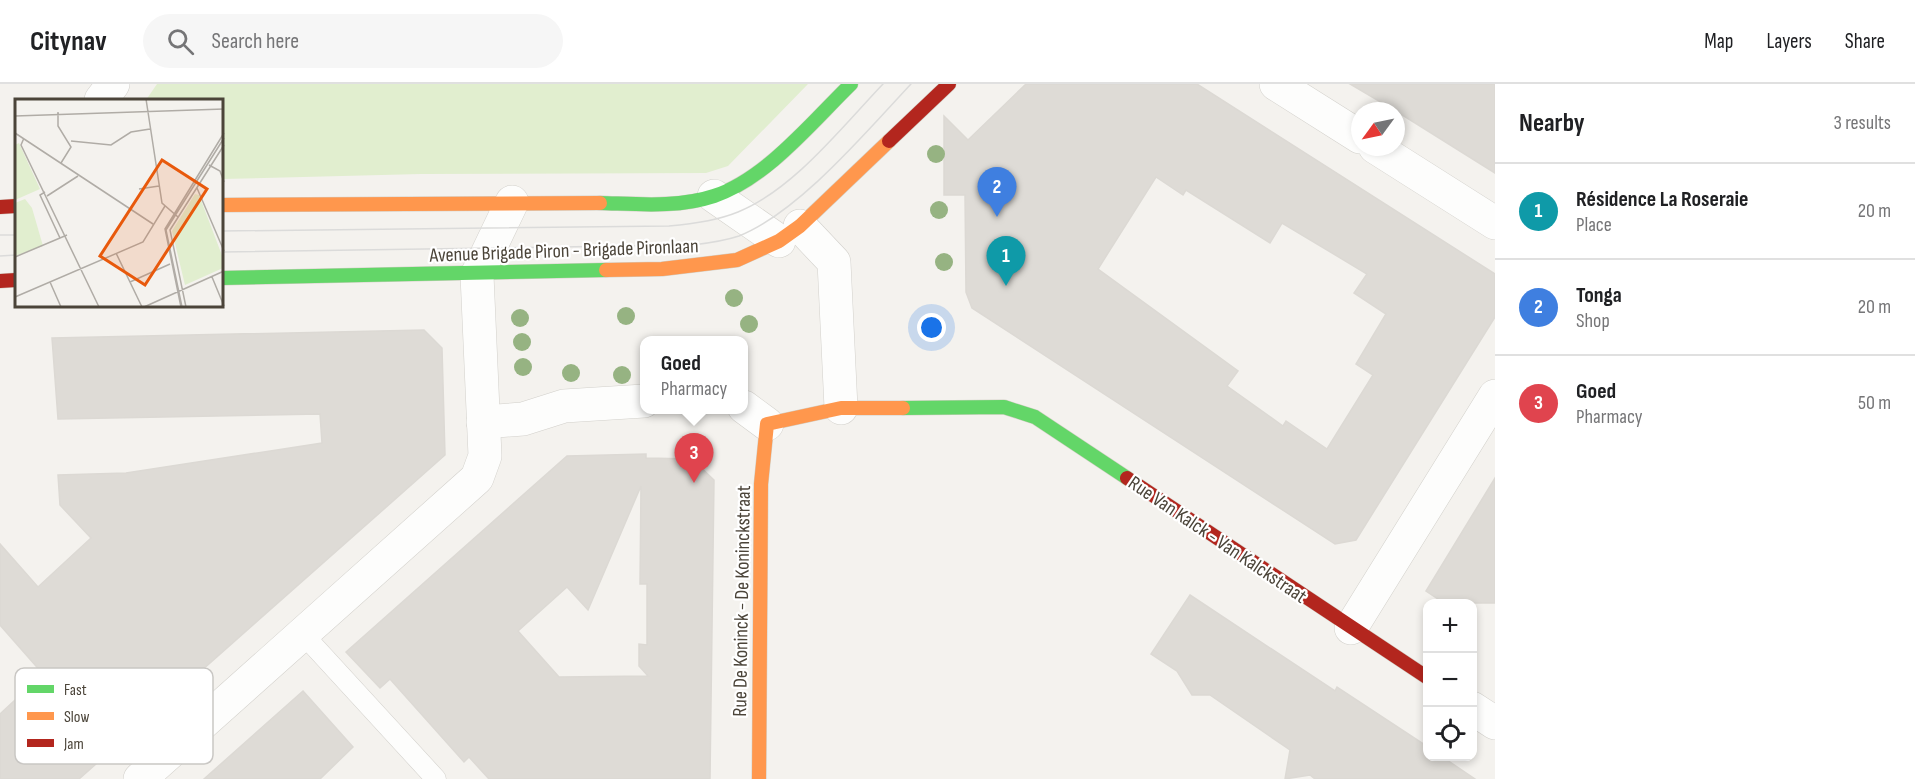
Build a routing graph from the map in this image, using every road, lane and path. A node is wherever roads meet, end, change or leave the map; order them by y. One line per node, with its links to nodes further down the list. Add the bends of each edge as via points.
1 (113, 84): 5 (street)
2 (851, 84): 8 (street, via 767,167)
3 (949, 84): 14 (street, Avenue Brigade Piron - Brigade Pironlaan)
4 (1276, 84): 6 (street)
5 (102, 99)
6 (1351, 131)
7 (1389, 156): 13 (street)
8 (714, 196): 9 (street, via 665,204); 14 (street)
9 (512, 202): 10 (street); 15 (street)
10 (224, 205)
11 (15, 206): 12 (street)
12 (0, 207)
13 (1495, 223)
14 (790, 234): 15 (street, Avenue Brigade Piron - Brigade Pironlaan, via 737,260 662,270); 21 (street, via 834,262)
15 (477, 275): 16 (street, Avenue Brigade Piron - Brigade Pironlaan); 23 (street)
16 (224, 278)
17 (15, 280): 18 (street)
18 (0, 281)
19 (1495, 396): 24 (street)
20 (640, 401): 23 (street, via 564,406 523,419)
21 (841, 408): 22 (street, Rue Van Kalck - Van Kalckstraat); 24 (street, Rue Van Kalck - Van Kalckstraat, via 1004,407 1035,417)
22 (755, 415): 33 (street, Rue De Koninck - De Koninckstraat, via 761,484)
23 (483, 422): 25 (street, via 485,456 477,478)
24 (1351, 628): 26 (street, Rue Van Kalck - Van Kalckstraat)
25 (302, 633): 28 (street); 32 (lane)
26 (1423, 675)
27 (1477, 711): 29 (street)
28 (213, 713)
29 (1495, 723)
30 (157, 764): 31 (street)
31 (140, 779)
32 (436, 779)
33 (759, 779)

